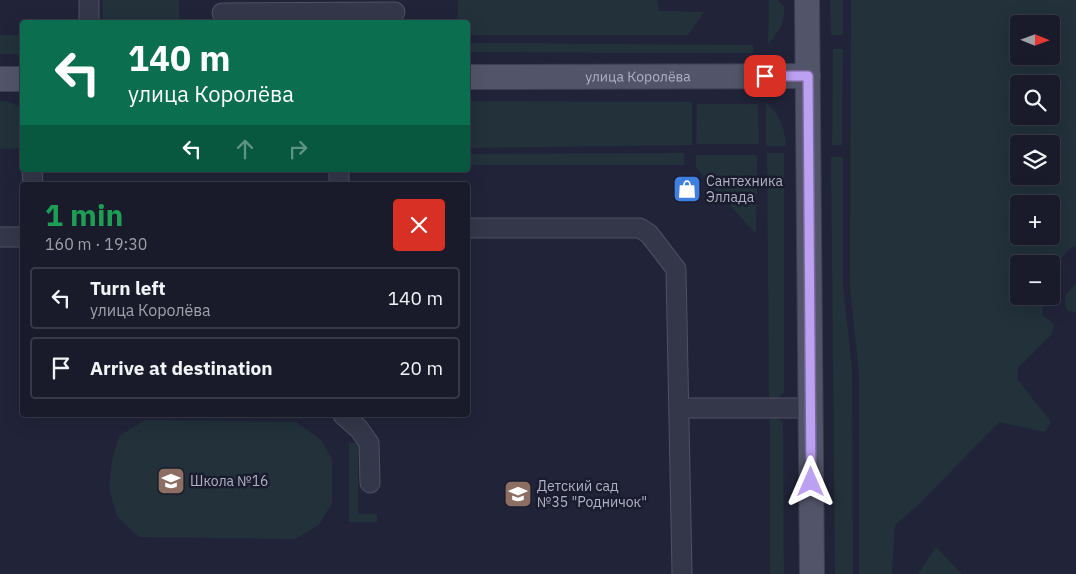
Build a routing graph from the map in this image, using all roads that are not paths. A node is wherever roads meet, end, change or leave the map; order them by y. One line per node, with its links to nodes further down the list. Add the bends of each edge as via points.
1 (89, 0): 5 (lane)
2 (807, 0): 6 (main road)
3 (395, 11): 4 (lane)
4 (222, 13)
5 (90, 20)
6 (808, 76): 7 (main road, улица Королёва); 14 (main road)
7 (470, 77)
8 (0, 79): 9 (main road)
9 (20, 79)
10 (470, 228): 13 (lane, via 640,228 650,234 676,269)
11 (0, 237): 12 (lane)
12 (20, 237)
13 (679, 408): 14 (lane); 17 (lane)
14 (810, 408): 18 (main road)
15 (345, 417): 16 (lane, via 369,443)
16 (370, 484)
17 (682, 574)
18 (812, 574)

